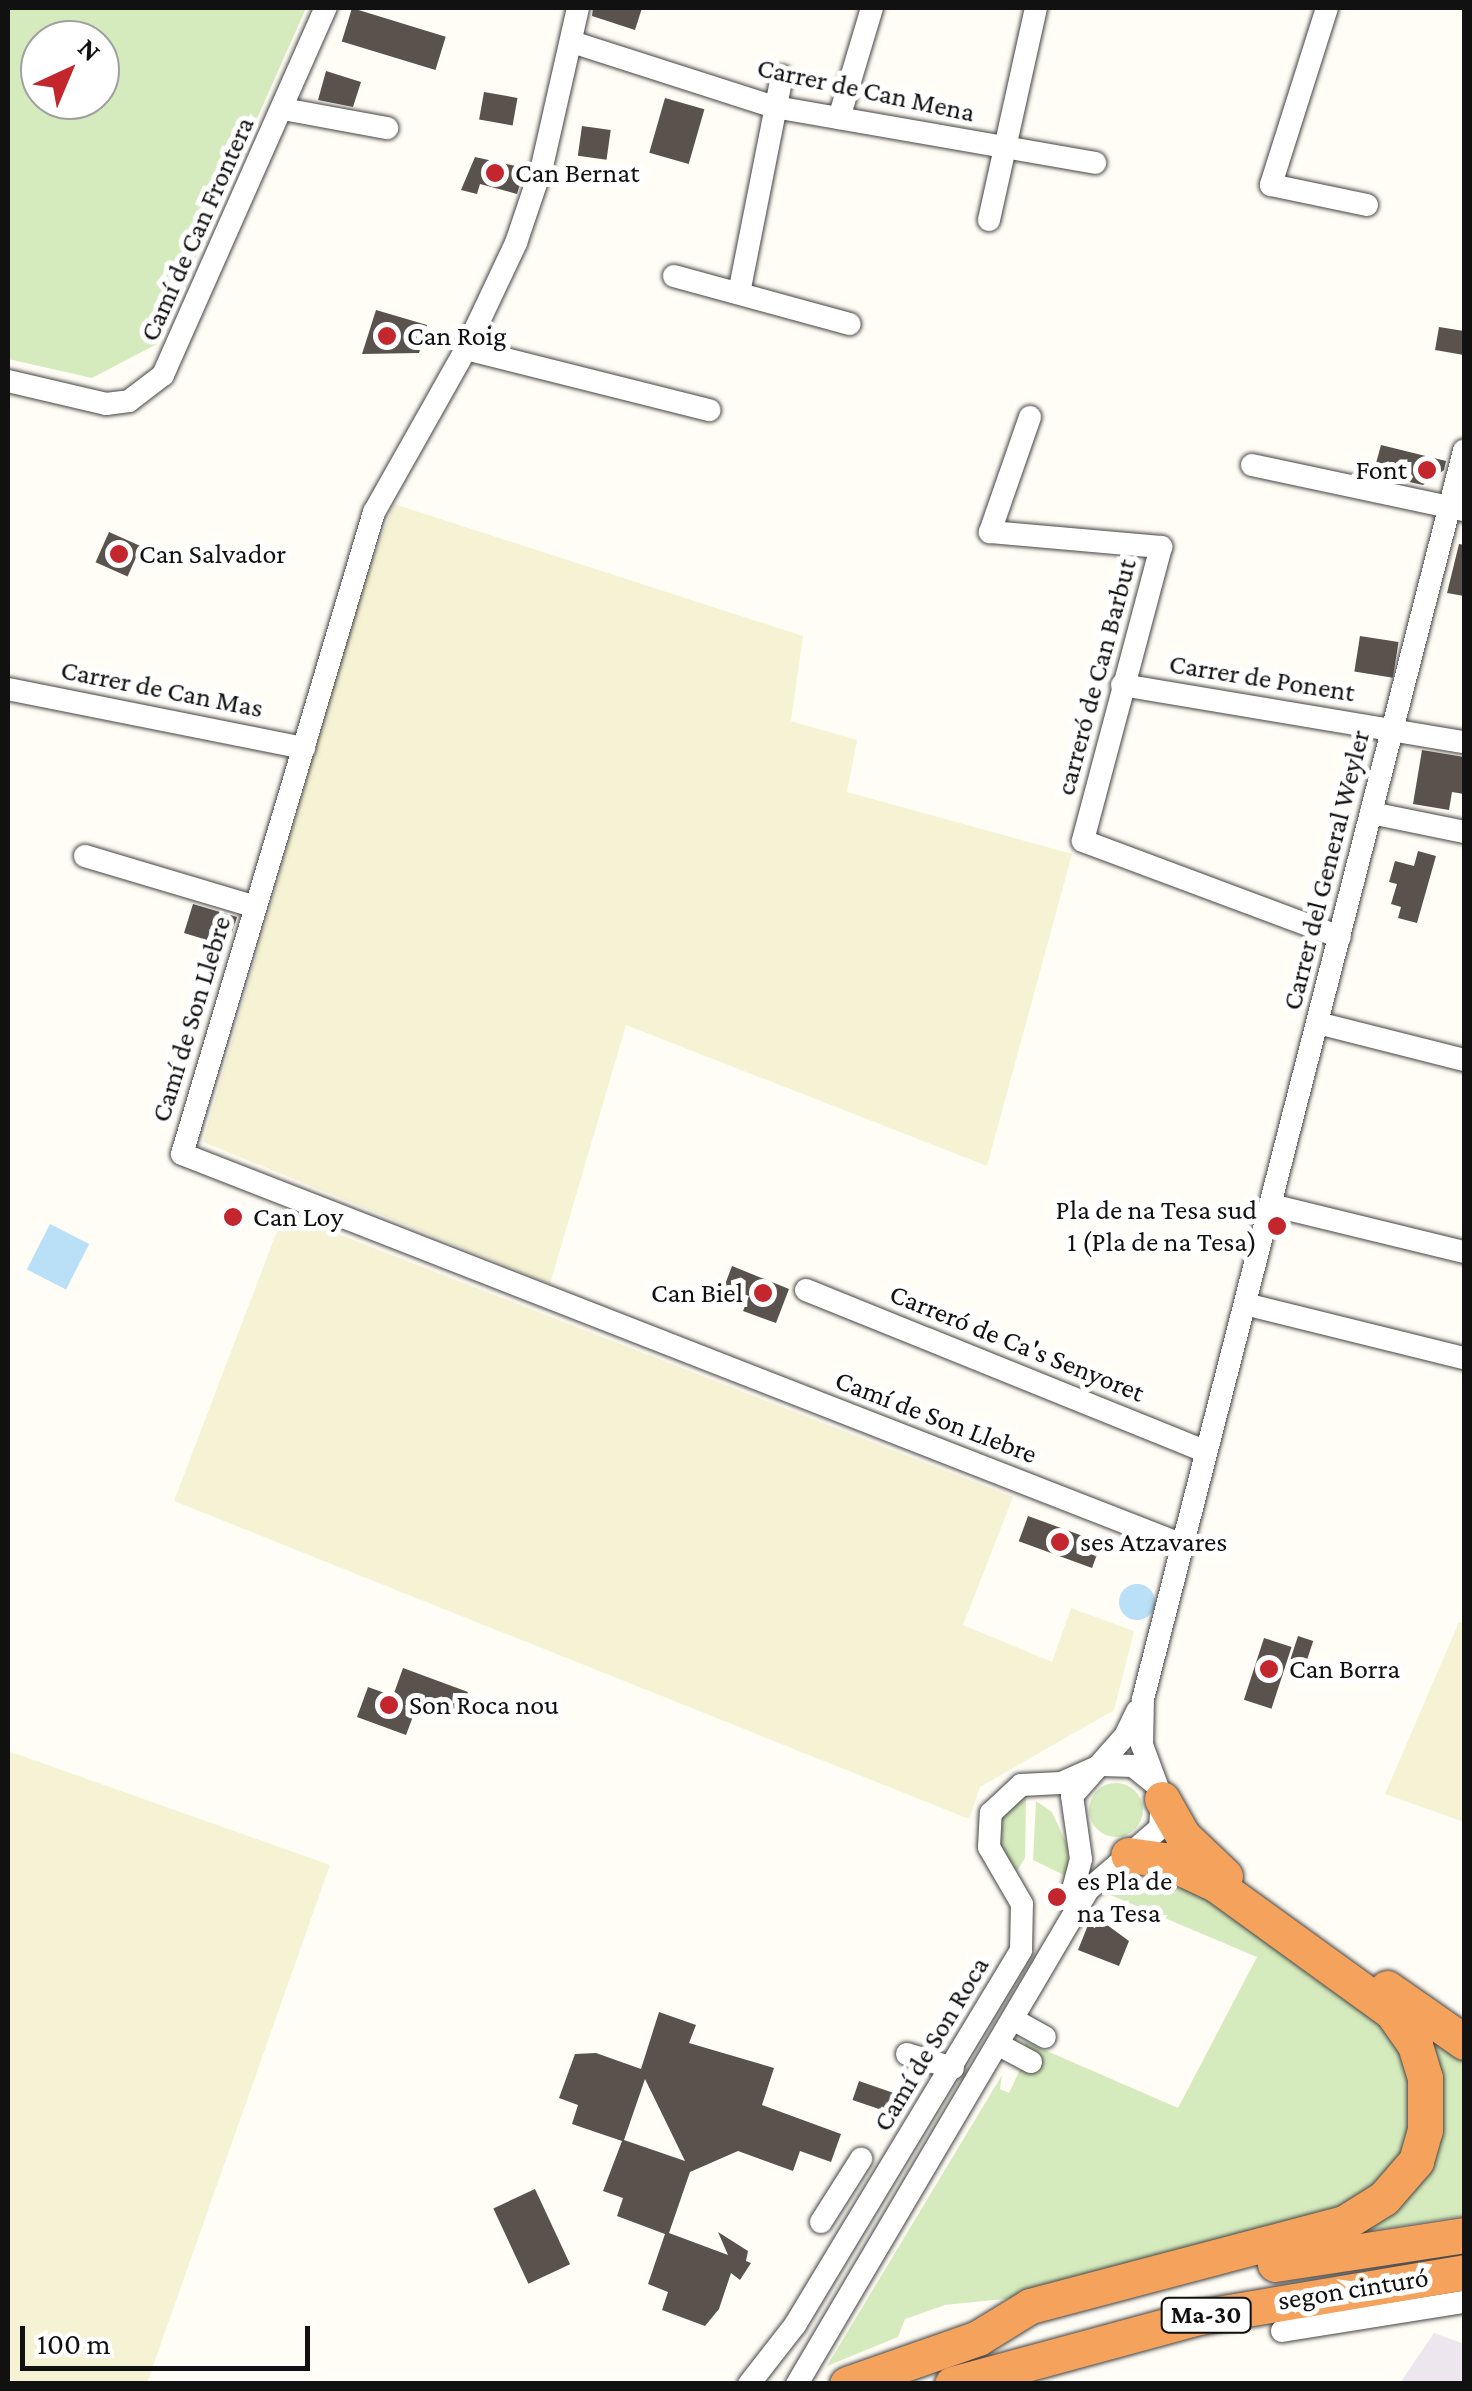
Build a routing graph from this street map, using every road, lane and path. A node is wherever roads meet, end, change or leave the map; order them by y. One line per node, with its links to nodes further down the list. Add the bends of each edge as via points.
1 (326, 8): 9 (street, Camí de Can Frontera)
2 (578, 8): 6 (street, Camí de Son Llebre)
3 (872, 8): 10 (street)
4 (1036, 8): 12 (street)
5 (1327, 8): 14 (street, via 1271,184)
6 (572, 42): 8 (street, Carrer de Can Mena); 19 (street, Camí de Son Llebre, via 516,243)
7 (782, 76): 8 (street)
8 (775, 107): 10 (street, Carrer de Can Mena); 17 (street)
9 (283, 108): 11 (street); 20 (street, Camí de Can Frontera, via 179,349 147,392 106,404)
10 (839, 118): 12 (street, Carrer de Can Mena)
11 (387, 128)
12 (1004, 150): 13 (street, Carrer de Can Mena); 15 (street)
13 (1095, 163)
14 (1368, 205)
15 (989, 220)
16 (674, 276): 17 (street)
17 (739, 294): 18 (street)
18 (850, 324)
19 (466, 349): 21 (street); 30 (street, Camí de Son Llebre, via 374,512)
20 (8, 381)
21 (709, 410)
22 (1030, 417): 26 (street, carreró de Can Barbut, via 990,532 1161,547)
23 (1464, 451): 25 (street, Carrer del General Weyler)
24 (1252, 465): 25 (street)
25 (1457, 509): 28 (street, Carrer del General Weyler)
26 (1122, 685): 28 (street, Carrer de Ponent); 35 (street, carreró de Can Barbut, via 1084,841)
27 (8, 689): 30 (street, Carrer de Can Mas)
28 (1393, 730): 29 (street, Carrer de Ponent); 31 (street, Carrer del General Weyler)
29 (1464, 742)
30 (304, 748): 34 (street, Camí de Son Llebre)
31 (1372, 813): 32 (street); 35 (street, Carrer del General Weyler)
32 (1464, 832)
33 (86, 856): 34 (street)
34 (256, 907): 44 (street, Camí de Son Llebre, via 182,1154)
35 (1340, 937): 36 (street, Carrer del General Weyler)
36 (1318, 1023): 37 (street); 38 (street, Carrer del General Weyler)
37 (1464, 1060)
38 (1271, 1205): 39 (street); 41 (street, Carrer del General Weyler)
39 (1464, 1252)
40 (806, 1290): 43 (street, Carreró de Ca's Senyoret)
41 (1246, 1304): 42 (street); 43 (street, Carrer del General Weyler)
42 (1464, 1358)
43 (1204, 1451): 44 (street, Carrer del General Weyler)
44 (1183, 1545): 45 (street, Carrer del General Weyler)
45 (1143, 1699): 46 (street, via 1125,1736); 47 (street, via 1142,1745)
46 (1089, 1772): 47 (street, via 1102,1765 1132,1766); 48 (street, via 1061,1783 1021,1784); 49 (street, via 1072,1796)
47 (1159, 1791): 50 (street, via 1160,1828); 54 (highway, via 1183,1836 1214,1867)
48 (1010, 1794): 49 (street, via 1046,1796); 58 (street, Camí de Son Roca, via 992,1813 987,1834 1022,1904 1024,1936)
49 (1075, 1830): 50 (street, via 1100,1854); 51 (street, via 1081,1868)
50 (1128, 1855): 51 (street, via 1096,1879); 67 (highway, via 1164,1860 1215,1884 1392,2012 1415,2046 1425,2078 1422,2146 1395,2188 1344,2223 1030,2306)
51 (1065, 1928): 52 (street)
52 (1016, 2021): 53 (street); 55 (street)
53 (1045, 2037)
54 (1464, 2042)
55 (1001, 2046): 57 (street); 69 (street)
56 (907, 2054): 58 (street)
57 (1031, 2062)
58 (954, 2068): 61 (street, Camí de Son Roca, via 923,2096)
59 (861, 2158): 60 (street)
60 (848, 2180): 61 (street); 62 (street)
61 (879, 2189): 68 (street, Camí de Son Roca, via 772,2360)
62 (821, 2222)
63 (1464, 2235): 67 (highway, segon cinturó / Ma-30, via 1187,2282)
64 (1464, 2272): 71 (highway, segon cinturó / Ma-30, via 1199,2316)
65 (1464, 2302): 66 (street)
66 (1282, 2331)
67 (978, 2338): 70 (highway, Ma-30)
68 (749, 2384)
69 (797, 2384)
70 (847, 2384)
71 (952, 2384)

